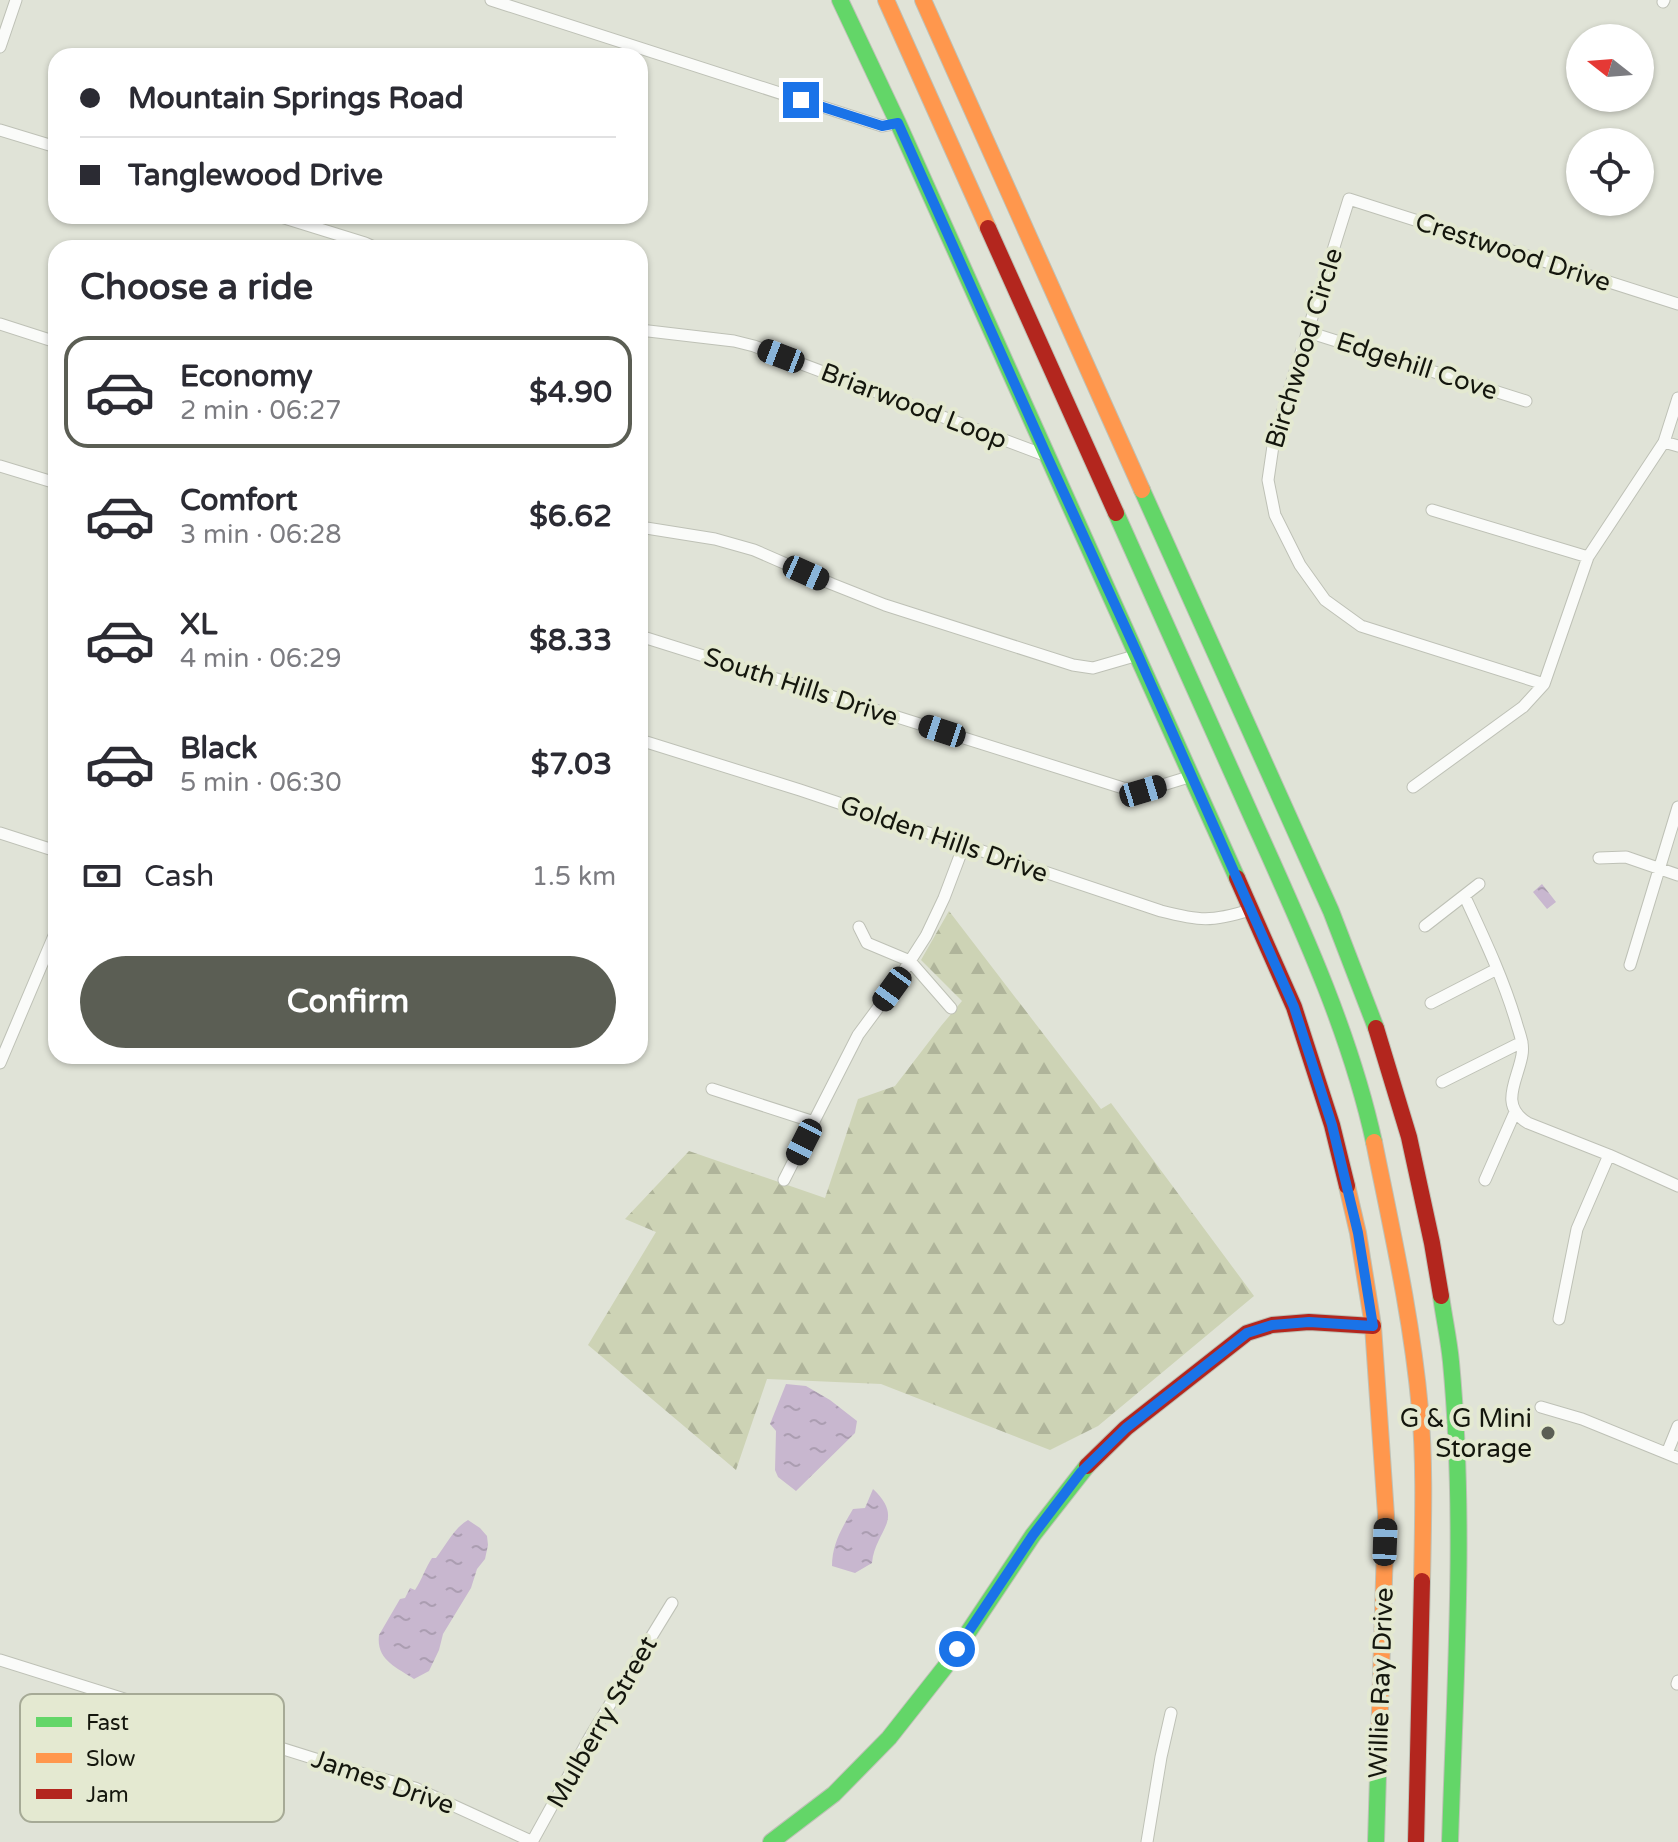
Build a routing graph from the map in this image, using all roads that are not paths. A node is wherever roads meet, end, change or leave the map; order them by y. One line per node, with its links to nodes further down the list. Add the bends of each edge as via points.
1 (16, 0): 6 (street)
2 (491, 0): 7 (street)
3 (840, 0): 9 (main road, Willie Ray Drive)
4 (886, 0): 78 (main road, via 1293,908 1340,1026 1368,1116 1403,1281 1420,1410 1423,1528)
5 (923, 0): 79 (main road, via 1331,911 1381,1040 1409,1137 1451,1359 1457,1448 1460,1536)
6 (0, 47)
7 (640, 48)
8 (648, 51): 9 (street, via 882,126)
9 (898, 123): 24 (main road, Willie Ray Drive)
10 (0, 130): 11 (street)
11 (48, 145)
12 (1349, 199): 15 (street, Crestwood Drive); 18 (street, Birchwood Circle)
13 (304, 224): 14 (street)
14 (355, 240)
15 (1678, 304)
16 (0, 324): 19 (street)
17 (648, 331): 24 (street, Briarwood Loop, via 754,346)
18 (1308, 332): 21 (street, Edgehill Cove); 32 (street, Birchwood Circle, via 1274,439 1268,480 1275,515 1300,565 1325,600 1361,626)
19 (48, 339)
20 (1678, 398): 22 (street)
21 (1526, 401)
22 (1664, 442): 23 (street); 29 (street)
23 (1678, 446)
24 (1047, 456): 31 (main road, Willie Ray Drive)
25 (0, 466): 26 (street)
26 (48, 481)
27 (1432, 510): 29 (street)
28 (648, 528): 31 (street, via 754,550 885,605 1073,665 1093,668)
29 (1588, 557): 32 (street)
30 (648, 639): 34 (street, South Hills Drive, via 1123,788 1143,791)
31 (1138, 655): 34 (main road, Willie Ray Drive)
32 (1544, 684): 35 (street, via 1523,707)
33 (648, 742): 38 (street, Golden Hills Drive)
34 (1192, 776): 45 (main road, Willie Ray Drive)
35 (1413, 787)
36 (1678, 807): 41 (street)
37 (0, 833): 39 (street)
38 (964, 845): 45 (street, Golden Hills Drive, via 1196,920); 49 (street, via 944,898)
39 (48, 848)
40 (1599, 858): 41 (street, via 1626,857)
41 (1658, 869): 42 (street); 50 (street)
42 (1678, 875)
43 (1479, 884): 44 (street)
44 (1465, 897): 46 (street); 51 (street)
45 (1250, 910): 65 (main road, Willie Ray Drive, via 1294,1007 1332,1125)
46 (1425, 926)
47 (859, 927): 49 (street, via 867,943)
48 (48, 950): 55 (street)
49 (910, 961): 53 (street); 59 (street, via 858,1035)
50 (1630, 965)
51 (1497, 969): 52 (street); 54 (street)
52 (1431, 1003)
53 (951, 1008)
54 (1522, 1042): 56 (street); 58 (street, via 1512,1095)
55 (0, 1063)
56 (1442, 1082)
57 (712, 1089): 59 (street)
58 (1515, 1112): 60 (street, via 1528,1123); 62 (street)
59 (814, 1122): 61 (street)
60 (1609, 1155): 63 (street); 64 (street, via 1577,1229)
61 (784, 1180)
62 (1485, 1180)
63 (1678, 1186)
64 (1559, 1319)
65 (1373, 1326): 75 (main road, via 1309,1322 1247,1333 1126,1428 1081,1472 889,1738 834,1794); 77 (main road, Willie Ray Drive, via 1386,1515)
66 (1541, 1407): 68 (street)
67 (1678, 1426): 68 (street)
68 (1673, 1455)
69 (672, 1603): 74 (street, Mulberry Street)
70 (0, 1660): 71 (street, James Drive)
71 (109, 1694)
72 (1171, 1713): 76 (street)
73 (284, 1749): 74 (street, James Drive, via 415,1788)
74 (532, 1842)
75 (771, 1842)
76 (1147, 1842)
77 (1376, 1842)
78 (1416, 1842)
79 (1450, 1842)

